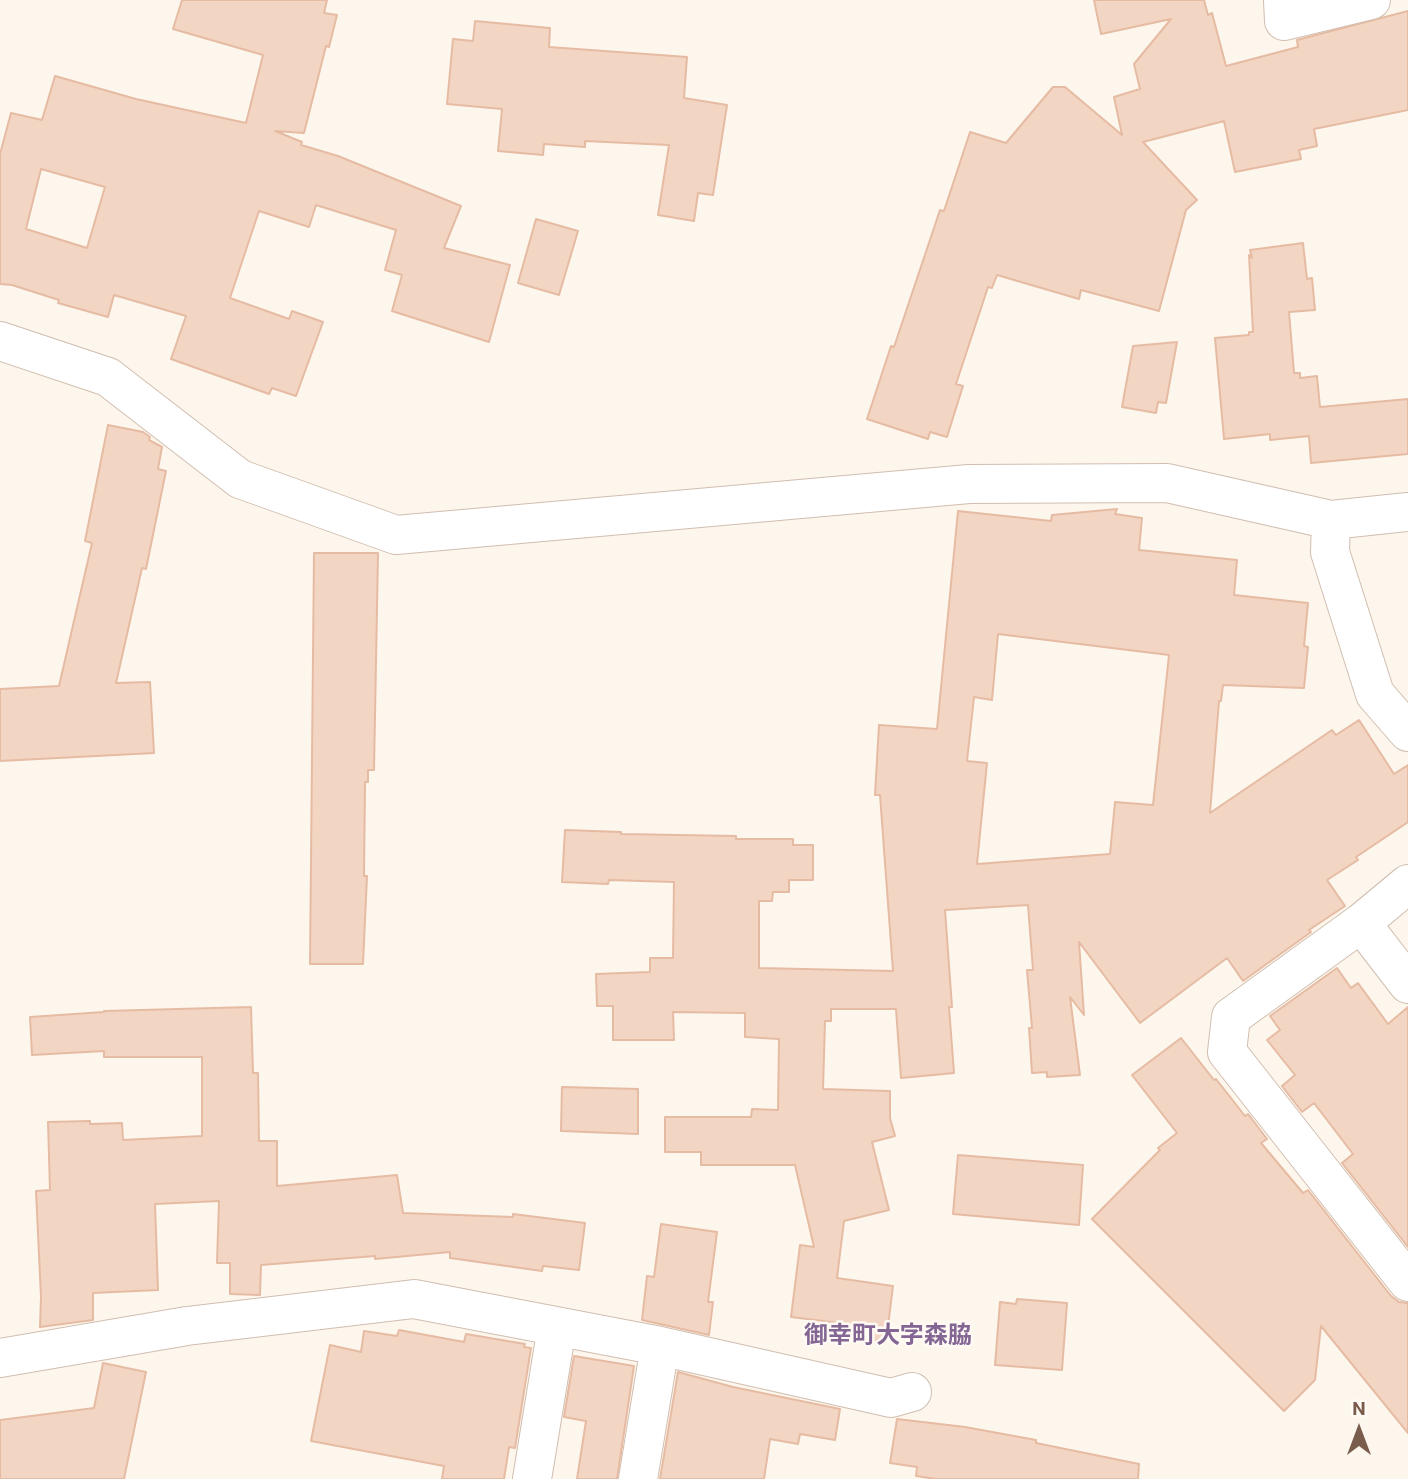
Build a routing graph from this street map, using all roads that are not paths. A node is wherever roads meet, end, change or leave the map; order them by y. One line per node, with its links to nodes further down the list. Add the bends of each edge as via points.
1 (1283, 0): 2 (street, via 1284,22)
2 (1370, 0)
3 (0, 341): 5 (street, via 108,377 240,479 396,535 969,484 1167,483)
4 (1408, 512): 5 (street)
5 (1331, 520): 6 (street, via 1330,552 1375,694)
6 (1408, 732)
7 (1408, 884): 8 (street)
8 (1361, 923): 9 (street); 10 (street, via 1231,1017 1227,1052)
9 (1408, 984)
10 (1408, 1282)
11 (557, 1328): 12 (street); 13 (street, via 414,1299 187,1326); 15 (street)
12 (660, 1346): 14 (street, via 891,1398); 16 (street)
13 (0, 1358)
14 (912, 1392)
15 (532, 1479)
16 (638, 1479)

